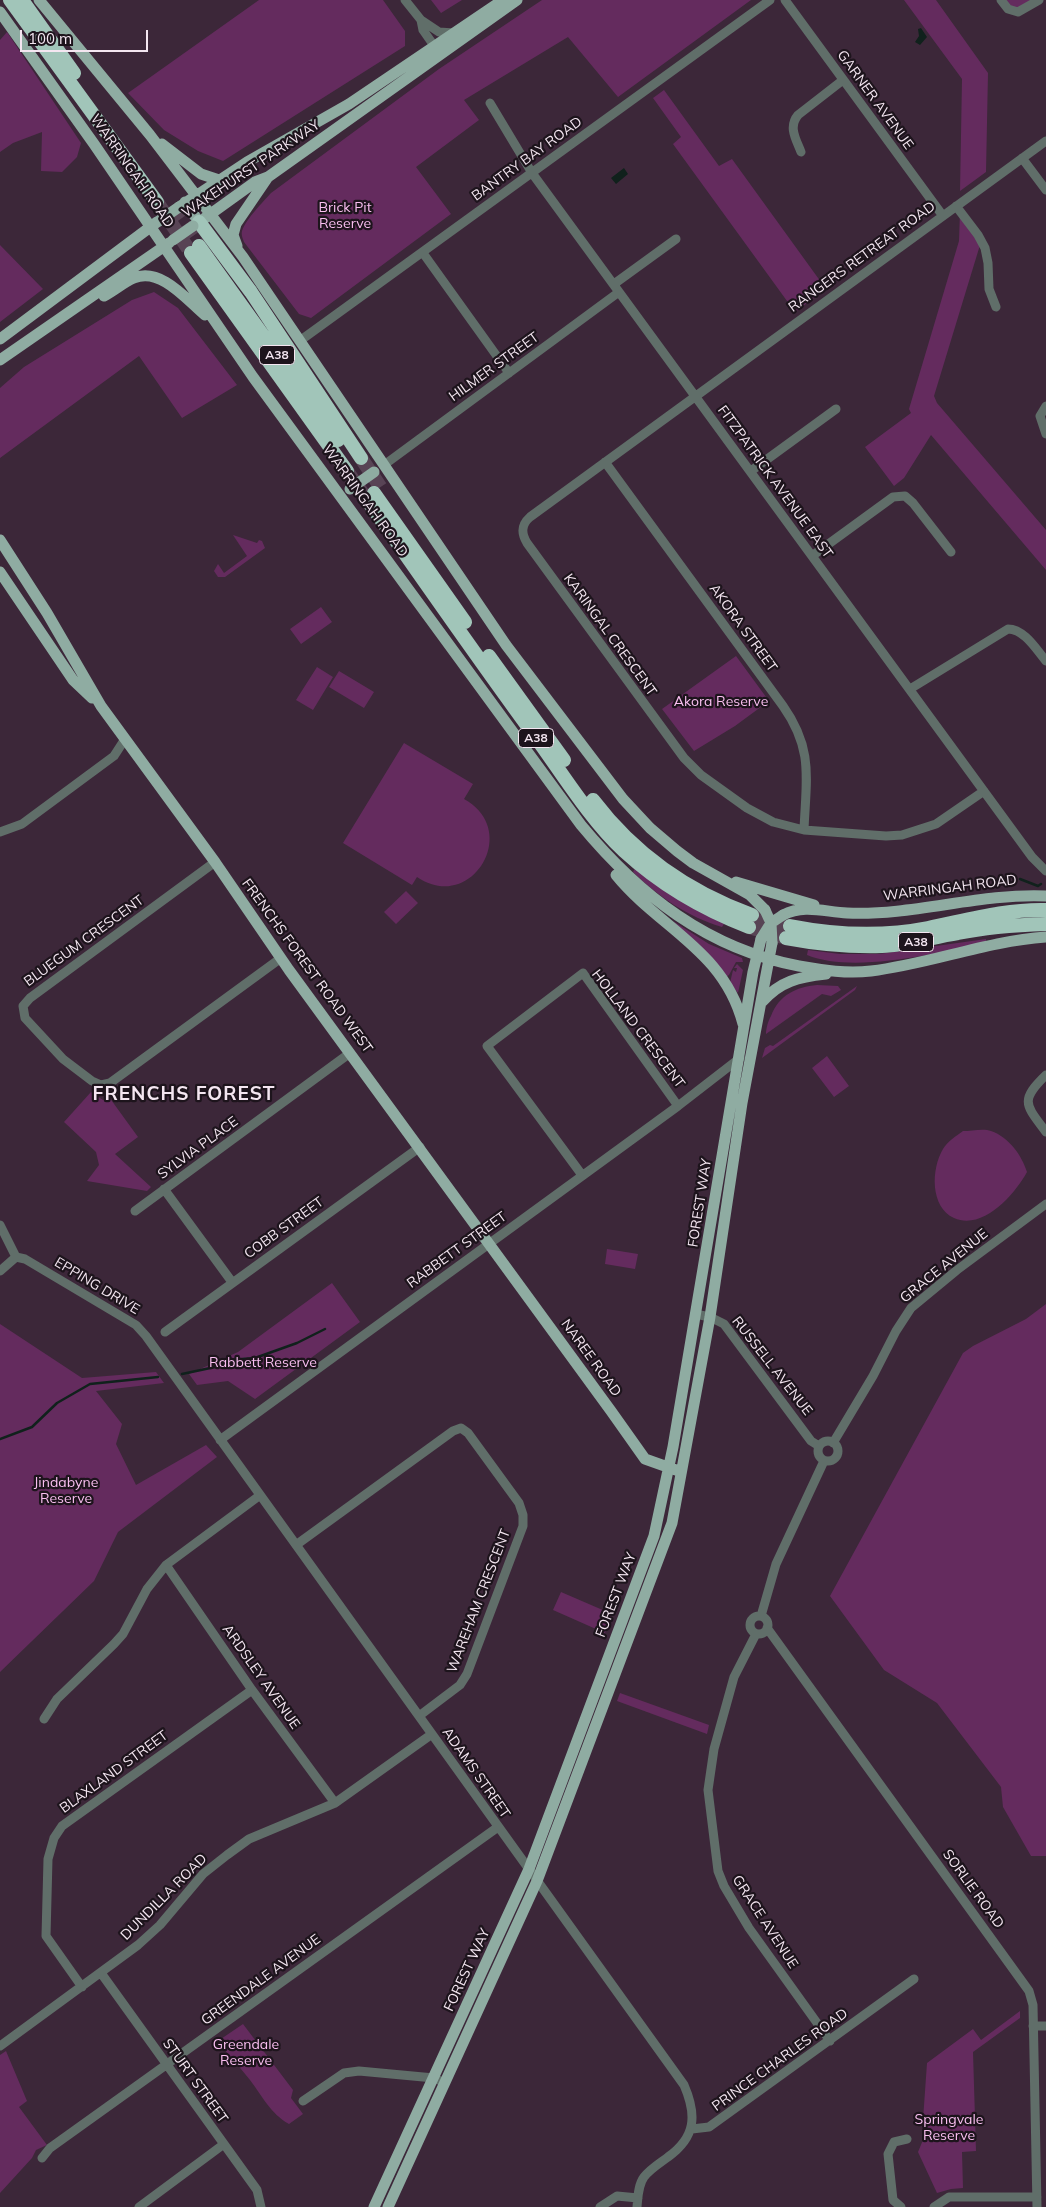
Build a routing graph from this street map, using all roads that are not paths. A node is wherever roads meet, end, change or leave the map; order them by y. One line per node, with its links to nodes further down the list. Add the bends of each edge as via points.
1 (10, 0): 2 (highway, WARRINGAH ROAD, via 160,200)
2 (22, 0)
3 (39, 0): 17 (main road, WARRINGAH ROAD)
4 (405, 0): 12 (street)
5 (503, 0): 13 (main road, WAKEHURST PARKWAY)
6 (517, 0): 14 (main road, WAKEHURST PARKWAY)
7 (770, 0): 21 (street, BANTRY BAY ROAD)
8 (785, 0): 15 (street, GARNER AVENUE)
9 (1001, 0): 10 (street, via 1008,10 1018,12)
10 (1039, 0)
11 (0, 12): 29 (main road, WARRINGAH ROAD / A38)
12 (421, 20): 13 (street, via 439,32); 14 (street, via 423,30)
13 (456, 33): 14 (main road, WAKEHURST PARKWAY)
14 (438, 51): 22 (main road, WAKEHURST PARKWAY); 23 (main road, WAKEHURST PARKWAY)
15 (843, 80): 19 (street, via 794,120 792,128); 27 (street, GARNER AVENUE)
16 (490, 103): 21 (street, FITZPATRICK AVENUE EAST)
17 (150, 135): 23 (main road, via 201,174); 25 (main road, WARRINGAH ROAD)
18 (1046, 141): 20 (street, RANGERS RETREAT ROAD)
19 (801, 152)
20 (1022, 158): 24 (street); 26 (street, RANGERS RETREAT ROAD)
21 (532, 172): 33 (street, BANTRY BAY ROAD); 35 (street, FITZPATRICK AVENUE EAST)
22 (268, 177): 28 (main road, WAKEHURST PARKWAY, via 255,182); 34 (main road, via 233,231)
23 (219, 180): 25 (main road, WAKEHURST PARKWAY)
24 (1046, 190)
25 (187, 202): 28 (main road, WARRINGAH ROAD); 29 (main road, WAKEHURST PARKWAY, bridge)
26 (956, 206): 27 (street, RANGERS RETREAT ROAD); 37 (street, via 985,248 989,289)
27 (943, 216): 43 (street, RANGERS RETREAT ROAD)
28 (200, 221): 31 (main road, WAKEHURST PARKWAY, bridge); 32 (highway, WARRINGAH ROAD / A38, via 251,292 354,465); 34 (main road, WARRINGAH ROAD / A38)
29 (155, 223): 31 (main road, WARRINGAH ROAD / A38); 39 (main road, WAKEHURST PARKWAY)
30 (676, 238): 35 (street, HILMER STREET)
31 (168, 243): 36 (main road, WAKEHURST PARKWAY); 38 (main road, WARRINGAH ROAD / A38)
32 (195, 249)
33 (423, 253): 40 (street, BANTRY BAY ROAD); 42 (street)
34 (243, 257): 40 (main road, WARRINGAH ROAD / A38)
35 (617, 288): 42 (street, HILMER STREET); 43 (street, FITZPATRICK AVENUE EAST)
36 (87, 299): 38 (main road, via 105,296 132,279 150,276 174,288); 41 (main road, WAKEHURST PARKWAY)
37 (996, 308)
38 (214, 320): 50 (main road, WARRINGAH ROAD / A38, via 253,377)
39 (0, 339)
40 (301, 340): 48 (main road, WARRINGAH ROAD / A38)
41 (0, 360)
42 (509, 373): 48 (street, HILMER STREET)
43 (695, 396): 47 (street, KARINGAL CRESCENT); 49 (street, FITZPATRICK AVENUE EAST)
44 (1046, 406): 46 (street, via 1040,416)
45 (836, 410): 49 (street)
46 (1046, 434)
47 (605, 462): 61 (street, AKORA STREET, via 797,728 803,741 806,764); 61 (street, KARINGAL CRESCENT, via 526,521 522,530 524,538 692,767 747,808 785,826)
48 (384, 465): 50 (main road, bridge); 65 (main road, WARRINGAH ROAD / A38, via 506,645 623,799 662,838 693,863)
49 (751, 471): 53 (street, FITZPATRICK AVENUE EAST)
50 (346, 492): 60 (main road, WARRINGAH ROAD / A38)
51 (0, 540): 57 (main road, FRENCHS FOREST ROAD WEST)
52 (951, 552): 53 (street, via 905,496 893,497)
53 (812, 556): 56 (street, FITZPATRICK AVENUE EAST)
54 (0, 572): 57 (main road, FRENCHS FOREST ROAD WEST, via 73,680)
55 (1046, 661): 56 (street, via 1023,634 1008,629)
56 (910, 689): 59 (street, FITZPATRICK AVENUE EAST)
57 (101, 706): 58 (main road, FRENCHS FOREST ROAD WEST)
58 (125, 739): 62 (street, via 114,756 22,824); 63 (main road, FRENCHS FOREST ROAD WEST)
59 (984, 791): 61 (street, KARINGAL CRESCENT, via 936,824 902,835); 64 (street, FITZPATRICK AVENUE EAST, via 1032,857)
60 (581, 824): 74 (main road, WARRINGAH ROAD / A38, via 617,866 660,904 708,935); 79 (main road, via 622,882 710,962 734,998)
61 (804, 830)
62 (0, 832)
63 (215, 862): 75 (main road, FRENCHS FOREST ROAD WEST); 75 (street, BLUEGUM CRESCENT, via 30,998 23,1006 26,1018 63,1059 92,1081 101,1085 110,1083)
64 (1045, 868)
65 (715, 875): 68 (main road, A38); 69 (main road, WARRINGAH ROAD, via 750,895)
66 (1046, 896): 68 (main road, WARRINGAH ROAD / A38, via 1014,896 896,913)
67 (1046, 910): 72 (highway, A38, via 972,917 928,928 885,933 838,933)
68 (836, 912): 72 (main road, WARRINGAH ROAD, via 807,908 797,910)
69 (755, 917): 69 (highway, WARRINGAH ROAD / A38, via 724,917 680,894 622,849 599,823 507,698 375,495 567,764 629,842 686,885); 70 (main road, WARRINGAH ROAD, bridge)
70 (771, 923): 72 (main road, WARRINGAH ROAD, bridge); 74 (main road, WARRINGAH ROAD, bridge); 76 (main road, WARRINGAH ROAD, bridge)
71 (1046, 924): 72 (highway, A38, via 997,927 883,946 842,946)
72 (786, 926)
73 (1046, 937): 77 (main road, WARRINGAH ROAD / A38, via 962,951 910,965)
74 (756, 956): 76 (main road, WARRINGAH ROAD / A38); 79 (main road, FOREST WAY)
75 (281, 958): 80 (main road, FRENCHS FOREST ROAD WEST)
76 (769, 960): 77 (main road, WARRINGAH ROAD / A38); 78 (main road, FOREST WAY)
77 (840, 973): 78 (main road, via 784,983)
78 (762, 1002): 96 (main road, FOREST WAY, via 732,1163)
79 (744, 1028): 81 (main road, FOREST WAY)
80 (350, 1053): 85 (main road, FRENCHS FOREST ROAD WEST); 87 (street, SYLVIA PLACE)
81 (740, 1058): 83 (street, RABBETT STREET); 95 (main road, FOREST WAY)
82 (1046, 1075): 84 (street, via 1028,1097 1029,1109)
83 (678, 1106): 86 (street, RABBETT STREET); 86 (street, HOLLAND CRESCENT, via 583,973 487,1046)
84 (1046, 1132)
85 (420, 1147): 91 (main road, FRENCHS FOREST ROAD WEST); 94 (street, COBB STREET)
86 (582, 1175): 91 (street, RABBETT STREET)
87 (164, 1189): 89 (street, SYLVIA PLACE); 94 (street)
88 (1046, 1204): 99 (street, GRACE AVENUE, via 911,1308)
89 (135, 1211)
90 (0, 1225): 92 (street)
91 (489, 1243): 98 (street, RABBETT STREET); 102 (main road, NAREE ROAD, via 641,1455)
92 (16, 1257): 93 (street); 98 (street, EPPING DRIVE, via 26,1259 136,1325)
93 (0, 1271)
94 (232, 1282): 97 (street, COBB STREET)
95 (696, 1314): 96 (street, RUSSELL AVENUE); 102 (main road, FOREST WAY)
96 (710, 1316): 100 (street, RUSSELL AVENUE, via 724,1324 811,1441); 103 (main road, FOREST WAY)
97 (166, 1332)
98 (220, 1440): 104 (street, ADAMS STREET)
99 (833, 1443): 100 (street, via 827,1441); 101 (street, via 837,1448 836,1457)
100 (820, 1446): 101 (street, via 818,1454)
101 (824, 1461): 107 (street, via 776,1564)
102 (669, 1469): 103 (main road, NAREE ROAD); 116 (main road, FOREST WAY, via 646,1559)
103 (682, 1472): 117 (main road, FOREST WAY, via 672,1523 662,1553)
104 (259, 1496): 105 (street, ADAMS STREET); 106 (street)
105 (296, 1545): 111 (street, ADAMS STREET); 111 (street, WAREHAM CRESCENT, via 453,1432 461,1428 468,1432 519,1503 522,1526 467,1674 460,1685)
106 (166, 1565): 110 (street, ARDSLEY AVENUE); 112 (street, via 147,1589 123,1634 57,1699)
107 (761, 1616): 108 (street, via 767,1620); 109 (street, via 753,1618 750,1623)
108 (768, 1628): 109 (street, via 762,1634); 121 (street, SORLIE ROAD, via 1029,1991)
109 (756, 1634): 123 (street, GRACE AVENUE, via 734,1676 714,1749 708,1790 718,1870 724,1886 760,1943)
110 (252, 1690): 114 (street, ARDSLEY AVENUE); 120 (street, BLAXLAND STREET, via 62,1826 54,1838 48,1859 46,1936)
111 (419, 1716): 113 (street, ADAMS STREET)
112 (44, 1719)
113 (432, 1734): 114 (street, DUNDILLA ROAD); 115 (street, ADAMS STREET)
114 (336, 1803): 118 (street, DUNDILLA ROAD, via 256,1836 227,1855 203,1874 160,1925)
115 (498, 1827): 116 (street, ADAMS STREET); 125 (street, GREENDALE AVENUE)
116 (529, 1870): 117 (street, ADAMS STREET); 126 (main road, FOREST WAY)
117 (537, 1881): 126 (main road, FOREST WAY); 129 (street, ADAMS STREET, via 684,2085 693,2111)
118 (101, 1973): 120 (street, DUNDILLA ROAD); 125 (street, STURT STREET)
119 (914, 1979): 123 (street, PRINCE CHARLES ROAD)
120 (82, 1986): 124 (street, DUNDILLA ROAD)
121 (1033, 2026): 122 (street); 128 (street, SORLIE ROAD)
122 (1046, 2026)
123 (830, 2041): 129 (street, PRINCE CHARLES ROAD, via 709,2127)
124 (0, 2046)
125 (166, 2065): 131 (street, STURT STREET); 132 (street, GREENDALE AVENUE, via 50,2148)
126 (439, 2080): 127 (street, via 359,2071 344,2073); 137 (main road, FOREST WAY); 138 (main road, FOREST WAY)
127 (304, 2101)
128 (1040, 2128): 133 (street, SORLIE ROAD)
129 (692, 2129): 134 (street, via 680,2147 644,2177)
130 (907, 2140): 140 (street, via 894,2142 888,2154 893,2200)
131 (224, 2144): 135 (street); 136 (street, STURT STREET, via 257,2190)
132 (42, 2158)
133 (1037, 2197): 141 (street, via 949,2197); 142 (street, SORLIE ROAD)
134 (637, 2203): 139 (street, via 617,2196)
135 (139, 2207)
136 (261, 2207)
137 (374, 2207)
138 (388, 2207)
139 (600, 2207)
140 (901, 2207)
141 (934, 2207)
142 (1037, 2207)

